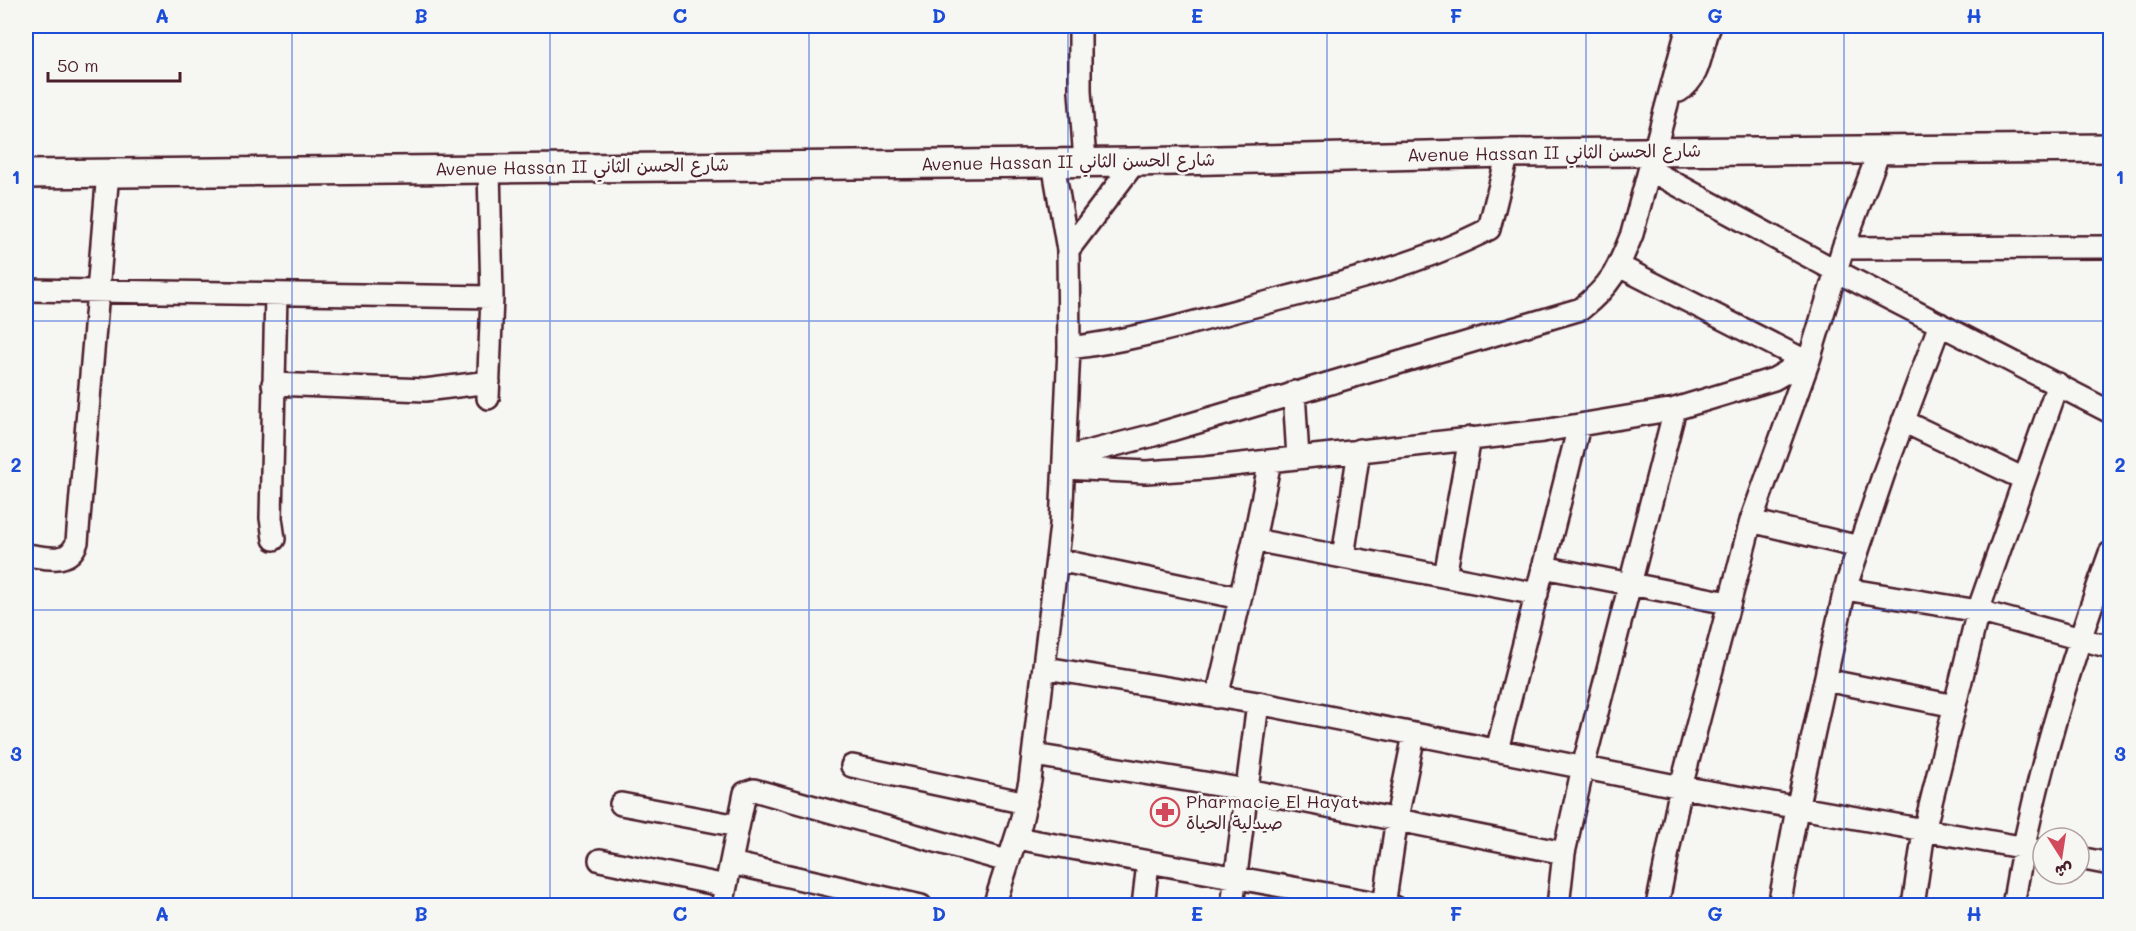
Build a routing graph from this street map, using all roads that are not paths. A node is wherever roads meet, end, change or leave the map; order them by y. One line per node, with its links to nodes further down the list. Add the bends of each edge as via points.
1 (1080, 26): 12 (street)
2 (1677, 26): 7 (street, via 1654,108)
3 (1688, 26): 7 (street)
4 (1697, 26): 6 (street)
5 (1710, 26): 6 (street, via 1695,74)
6 (1679, 91): 11 (street, via 1670,129)
7 (1660, 123): 11 (street)
8 (2110, 148): 9 (main road, Avenue Hassan II شارع الحسن الثاني)
9 (1880, 149): 11 (main road, Avenue Hassan II شارع الحسن الثاني); 19 (street)
10 (1508, 153): 11 (main road, Avenue Hassan II شارع الحسن الثاني); 13 (main road, Avenue Hassan II شارع الحسن الثاني); 28 (street, via 1489,229 1460,244 1322,288 1178,327 1120,342)
11 (1653, 161): 21 (street); 22 (street)
12 (1084, 162): 13 (main road, Avenue Hassan II شارع الحسن الثاني); 14 (main road, Avenue Hassan II شارع الحسن الثاني)
13 (1135, 162): 20 (street)
14 (1053, 163): 15 (main road, Avenue Hassan II شارع الحسن الثاني); 20 (street)
15 (489, 169): 16 (main road, Avenue Hassan II شارع الحسن الثاني); 26 (street)
16 (108, 172): 17 (main road, Avenue Hassan II شارع الحسن الثاني); 24 (street)
17 (26, 174)
18 (2110, 247): 19 (street)
19 (1843, 248): 22 (street)
20 (1068, 250): 28 (street)
21 (1619, 266): 29 (street); 32 (street, via 1604,291 1581,309)
22 (1836, 271): 27 (street); 29 (street)
23 (26, 290): 24 (street)
24 (98, 291): 25 (street); 48 (street, via 77,542 74,550 61,559)
25 (276, 294): 26 (street); 30 (street)
26 (492, 297): 30 (street, via 488,390)
27 (1940, 324): 31 (street); 35 (street)
28 (1069, 348): 41 (street)
29 (1804, 359): 33 (street, via 1774,379); 43 (street)
30 (273, 384): 44 (street)
31 (2058, 384): 34 (street); 42 (street)
32 (1294, 392): 39 (street); 41 (street)
33 (1675, 409): 36 (street); 53 (street)
34 (2110, 411)
35 (1903, 420): 42 (street); 46 (street)
36 (1579, 426): 37 (street); 51 (street)
37 (1470, 438): 38 (street); 52 (street)
38 (1359, 450): 39 (street); 49 (street)
39 (1298, 458): 40 (street)
40 (1270, 461): 41 (street, via 1146,472); 45 (street)
41 (1064, 463): 50 (street)
42 (2024, 479): 58 (street)
43 (1751, 521): 46 (street); 57 (street)
44 (274, 539)
45 (1254, 540): 49 (street); 56 (street)
46 (1859, 547): 54 (street)
47 (2110, 553): 59 (street)
48 (26, 555)
49 (1343, 557): 52 (street)
50 (1058, 560): 56 (street); 61 (street)
51 (1543, 567): 53 (street); 55 (street)
52 (1445, 576): 55 (street)
53 (1631, 584): 57 (street); 70 (street)
54 (1845, 589): 58 (street); 62 (street)
55 (1537, 594): 67 (street)
56 (1240, 598): 63 (street)
57 (1728, 603): 71 (street)
58 (1978, 611): 59 (street); 65 (street)
59 (2080, 637): 60 (street); 80 (street)
60 (2110, 647)
61 (1046, 668): 63 (street); 68 (street)
62 (1825, 680): 65 (street); 75 (street)
63 (1217, 697): 64 (street)
64 (1258, 704): 66 (street); 72 (street)
65 (1955, 706): 78 (street)
66 (1414, 735): 67 (street); 76 (street)
67 (1497, 750): 70 (street)
68 (1034, 755): 72 (street); 73 (street)
69 (852, 766): 73 (street)
70 (1583, 767): 71 (street); 82 (street)
71 (1681, 787): 75 (street); 97 (street)
72 (1247, 790): 76 (street); 89 (street)
73 (1026, 803): 79 (street)
74 (621, 804): 77 (street)
75 (1797, 809): 78 (street); 98 (street)
76 (1397, 818): 82 (street); 91 (street)
77 (738, 826): 85 (street, via 745,793 754,790); 86 (street)
78 (1924, 831): 80 (street); 99 (street)
79 (1016, 838): 85 (street); 87 (street)
80 (2022, 848): 81 (street); 100 (street)
81 (2031, 849)
82 (1564, 852): 96 (street)
83 (600, 860): 90 (street)
84 (2091, 860): 88 (street)
85 (1007, 861): 93 (street)
86 (730, 863): 90 (street); 92 (street)
87 (1148, 863): 89 (street); 94 (street)
88 (2110, 864)
89 (1236, 875): 91 (street); 95 (street)
90 (724, 896)
91 (1387, 905)
92 (921, 906)
93 (994, 906)
94 (1143, 906)
95 (1232, 906)
96 (1558, 906)
97 (1658, 906)
98 (1779, 906)
99 (1912, 906)
100 (2013, 906)

